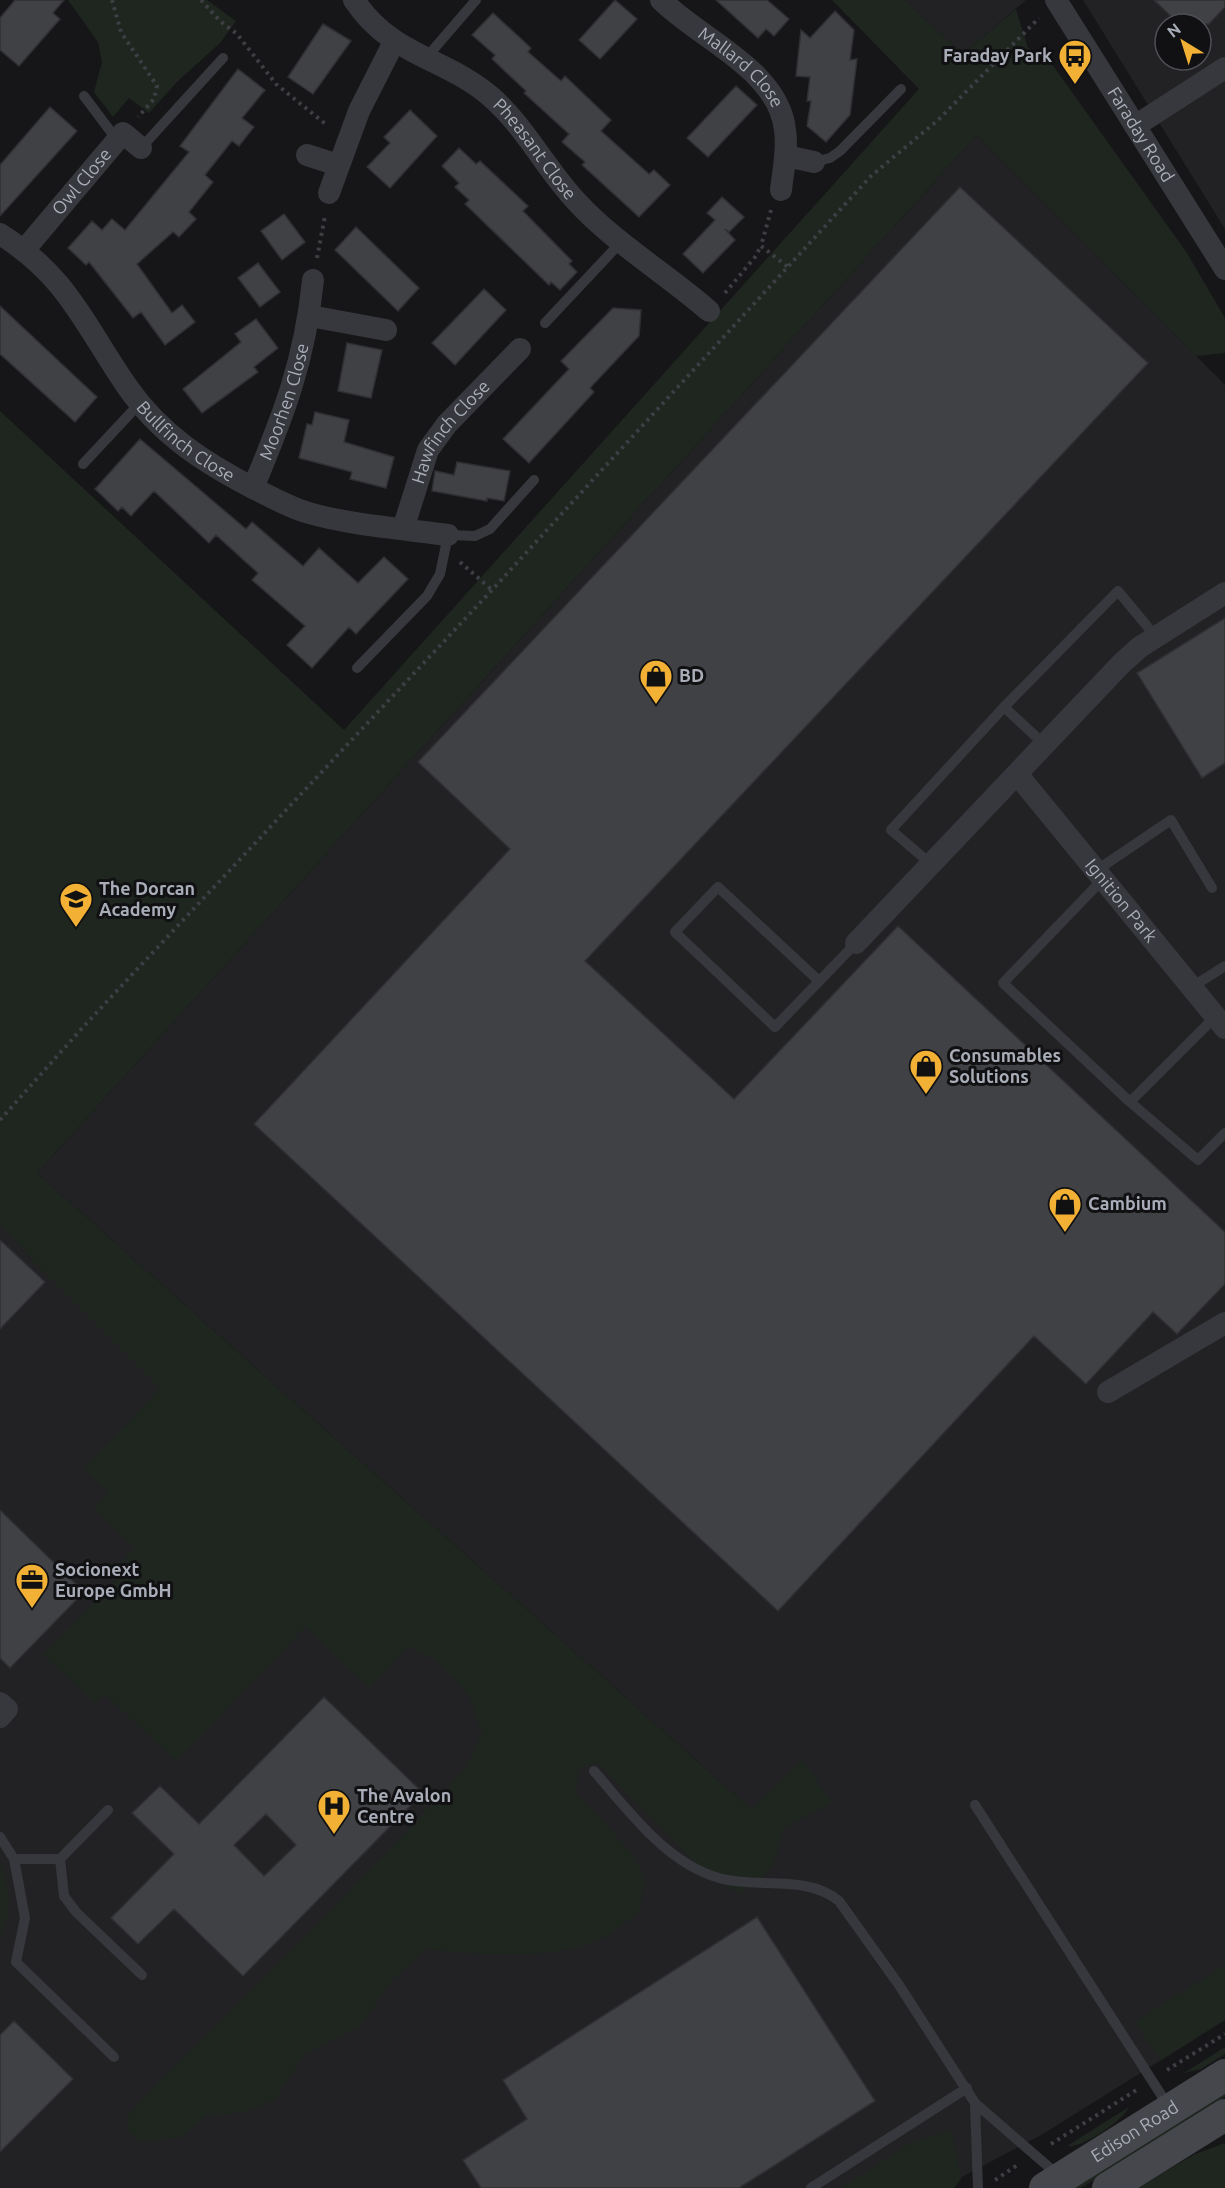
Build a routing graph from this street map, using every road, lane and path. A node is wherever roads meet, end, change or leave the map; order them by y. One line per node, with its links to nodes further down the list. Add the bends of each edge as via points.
1 (112, 0): 14 (path, via 121,32 157,86 154,99)
2 (201, 0): 15 (path, via 237,34 276,84)
3 (354, 0): 7 (street, Pheasant Close)
4 (476, 0): 9 (lane)
5 (661, 0): 18 (street, Mallard Close, via 681,21 760,78 781,110)
6 (1057, 0): 13 (street, Faraday Road); 27 (path, via 938,120 871,176)
7 (394, 42): 9 (street, Pheasant Close); 15 (street, via 374,76)
8 (223, 58): 16 (lane)
9 (426, 58): 24 (street, Pheasant Close, via 487,94 507,112 576,202)
10 (1225, 68): 13 (street)
11 (901, 89): 19 (lane, via 840,151)
12 (84, 96): 14 (lane)
13 (1135, 126): 28 (street, Faraday Road)
14 (120, 136): 16 (street, Owl Close); 26 (street, Owl Close)
15 (347, 141): 20 (street)
16 (141, 148)
17 (307, 155): 20 (street)
18 (786, 156): 19 (street); 21 (street, Mallard Close)
19 (814, 162)
20 (338, 165): 22 (street)
21 (780, 190): 25 (path, via 765,223)
22 (329, 193): 29 (path)
23 (0, 234): 26 (street, Bullfinch Close)
24 (622, 241): 30 (street, Pheasant Close); 32 (lane)
25 (761, 246): 27 (path); 30 (path)
26 (25, 249): 35 (street, Bullfinch Close, via 61,284)
27 (788, 267): 41 (path)
28 (1225, 269)
29 (314, 280): 31 (street, Moorhen Close)
30 (709, 311)
31 (310, 316): 33 (street); 38 (street, Moorhen Close, via 294,384)
32 (545, 323)
33 (386, 330)
34 (520, 349): 39 (street, Hawfinch Close, via 447,424 428,450)
35 (140, 403): 36 (lane); 38 (street, Bullfinch Close, via 157,424 192,453)
36 (83, 464)
37 (534, 480): 40 (lane, via 490,529 475,536)
38 (253, 488): 39 (street, Bullfinch Close, via 309,513)
39 (403, 529): 40 (street, Bullfinch Close)
40 (447, 535): 41 (path, via 453,556); 44 (lane, via 440,574 427,596)
41 (492, 590): 57 (path)
42 (1225, 593): 43 (street)
43 (1156, 637): 45 (lane, via 1118,591); 46 (street, via 1122,663)
44 (357, 668)
45 (1004, 707): 46 (lane); 48 (lane, via 891,830)
46 (1044, 744): 47 (street)
47 (1017, 774): 48 (street); 49 (street, Ignition Park)
48 (931, 864): 51 (street)
49 (1100, 874): 50 (lane, via 1172,820); 54 (street, Ignition Park); 56 (lane, via 1003,983)
50 (1212, 888)
51 (856, 943): 53 (lane)
52 (1225, 966): 54 (lane)
53 (819, 981): 53 (lane, via 775,1028 675,932 718,887)
54 (1192, 987): 55 (street, Ignition Park)
55 (1220, 1022): 56 (lane)
56 (1130, 1102): 58 (lane, via 1198,1160)
57 (0, 1120)
58 (1225, 1132)
59 (1225, 1323): 60 (street)
60 (1108, 1392)
61 (0, 1703): 62 (street, via 7,1709)
62 (0, 1717)
63 (594, 1771): 74 (lane, via 643,1827 693,1867 717,1878 741,1882 813,1887 839,1901)
64 (975, 1805): 73 (lane)
65 (108, 1810): 68 (lane)
66 (0, 1837): 67 (lane)
67 (14, 1859): 68 (lane); 71 (lane, via 25,1918 16,1962)
68 (60, 1859): 69 (lane, via 64,1896)
69 (142, 1975)
70 (1225, 2034): 73 (path)
71 (114, 2057)
72 (1225, 2075): 76 (main road, Edison Road)
73 (1152, 2080): 76 (lane); 78 (path)
74 (967, 2088): 75 (lane); 81 (lane)
75 (975, 2103): 78 (lane); 82 (lane)
76 (1171, 2109): 80 (main road, Edison Road)
77 (1225, 2115): 83 (main road, Edison Road)
78 (1035, 2154): 79 (path); 80 (lane)
79 (991, 2182)
80 (1053, 2183)
81 (811, 2188)
82 (978, 2188)
83 (1108, 2188)

